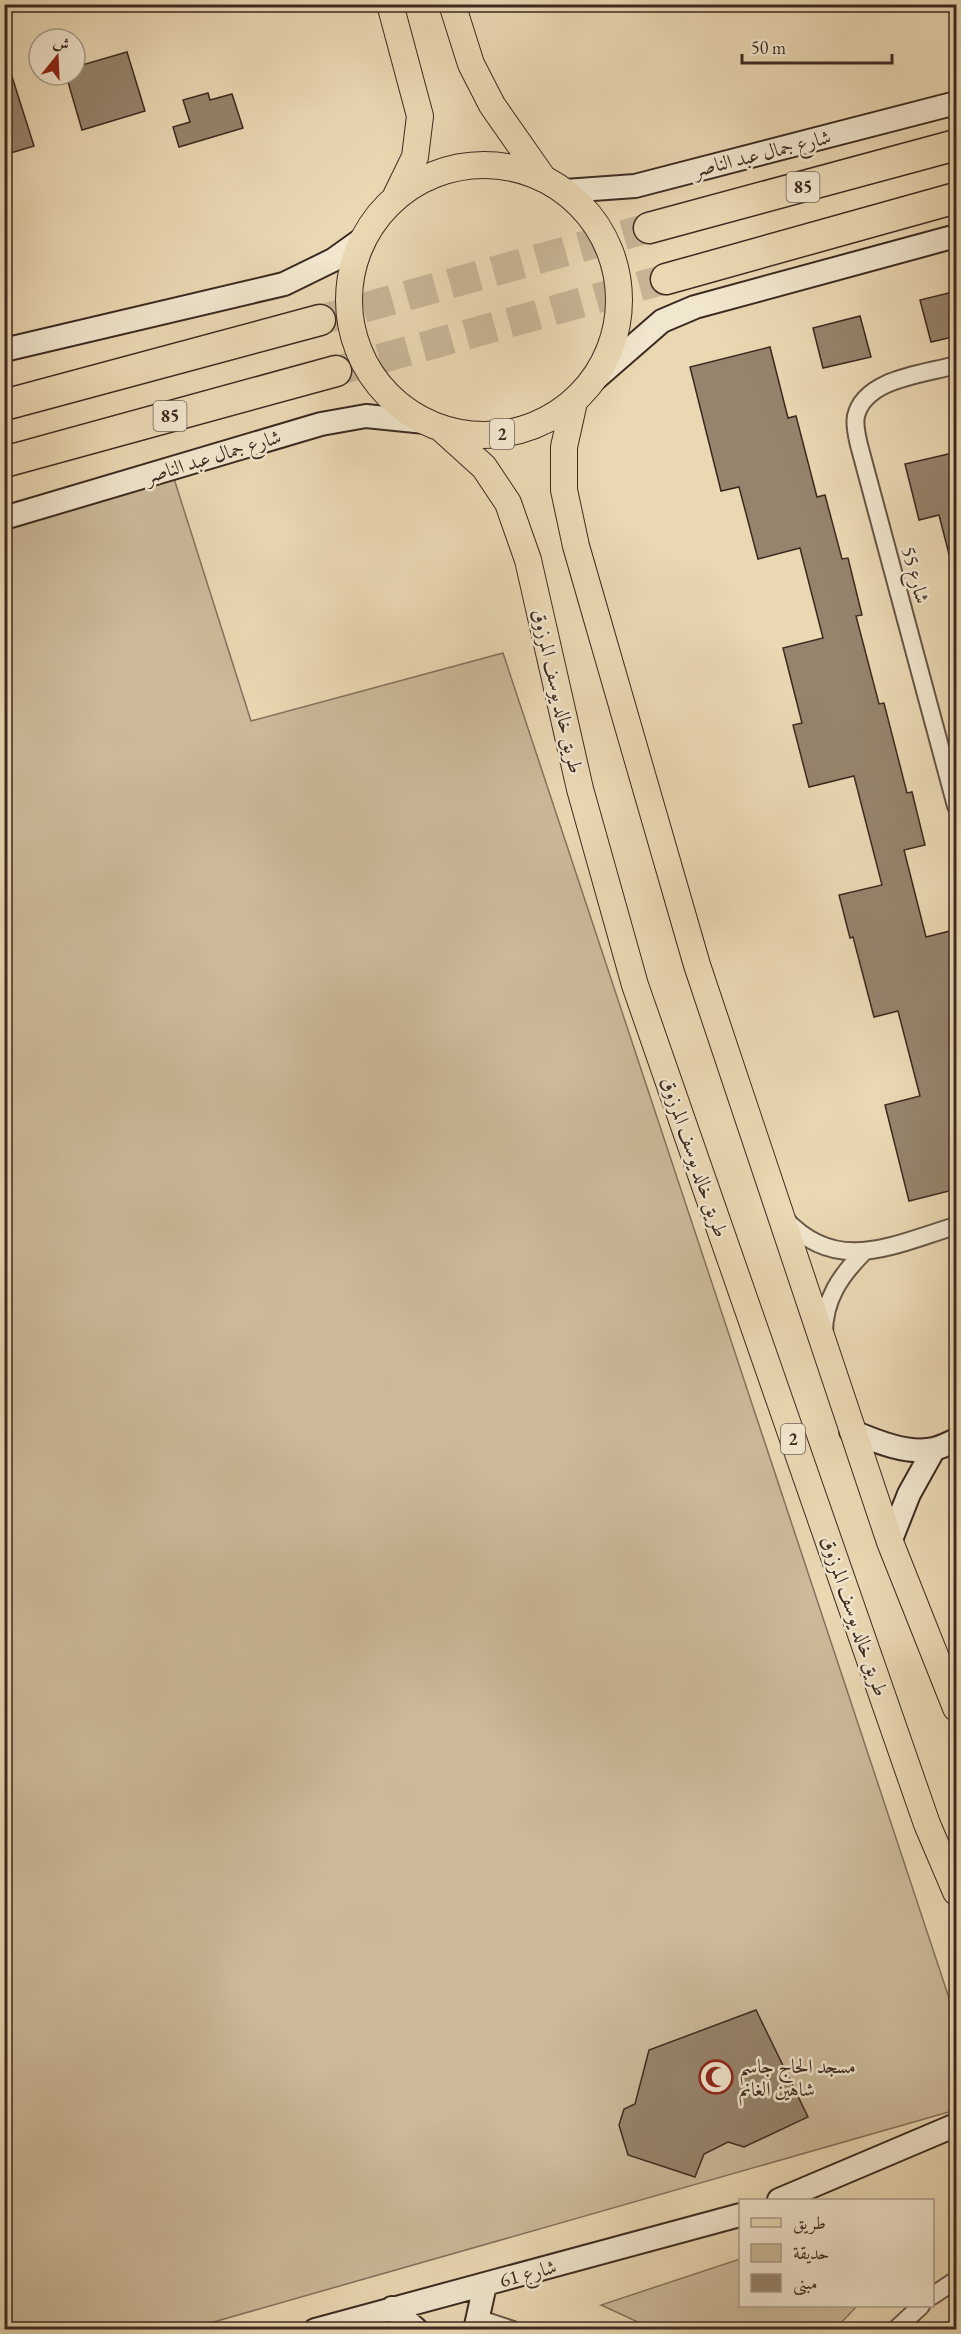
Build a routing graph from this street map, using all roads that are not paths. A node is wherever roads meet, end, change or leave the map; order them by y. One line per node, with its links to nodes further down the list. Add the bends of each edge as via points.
1 (390, 4): 7 (main road, 2, via 420,116 416,157)
2 (452, 4): 5 (main road, 2, via 471,64 492,105)
3 (957, 104): 6 (main road, شارع جمال عبد الناصر, via 635,186)
4 (957, 145): 9 (highway, 85)
5 (543, 178): 6 (main road, 2); 7 (main road, 2, via 505,166 466,166 428,176)
6 (565, 191): 17 (main road, 2, via 595,222 614,260 620,302 613,344)
7 (395, 197): 11 (main road, 2)
8 (957, 198): 12 (highway)
9 (649, 228)
10 (957, 236): 17 (main road, via 696,308 662,321)
11 (362, 240): 14 (main road, via 333,260 284,284); 20 (main road, 2, via 354,259 348,307 359,354 386,394)
12 (666, 279)
13 (320, 320): 19 (highway)
14 (4, 350)
15 (957, 365): 23 (street, شارع 55, via 871,391 856,417 856,431)
16 (336, 371): 21 (highway, 85)
17 (593, 381): 18 (main road, 2)
18 (574, 402): 20 (main road, 2, via 544,422 511,433 476,435); 24 (main road, 2, via 564,447 564,490 576,546 697,965)
19 (4, 405)
20 (434, 425): 22 (main road, شارع جمال عبد الناصر, via 366,416 321,424); 33 (main road, طريق خالد يوسف المرزوق / 2, via 484,467 508,503 525,550 580,789 635,985 927,1824)
21 (4, 462)
22 (4, 518)
23 (957, 806)
24 (777, 1211): 26 (street, via 794,1229 815,1242 838,1251); 27 (main road, 2)
25 (957, 1226): 26 (street)
26 (863, 1253): 27 (street, via 844,1272 831,1295 824,1320)
27 (824, 1347): 28 (main road, 2)
28 (852, 1431): 30 (main road, via 891,1446); 31 (main road, 2)
29 (957, 1440): 30 (main road)
30 (934, 1449): 31 (main road, via 909,1494)
31 (890, 1542): 32 (main road, 2)
32 (957, 1708)
33 (957, 1892)
34 (957, 2125): 35 (main road)
35 (781, 2199)
36 (739, 2216): 38 (main road, شارع 61)
37 (957, 2280): 39 (street)
38 (485, 2285): 41 (main road, شارع 61); 42 (main road)
39 (934, 2295)
40 (920, 2307): 46 (street)
41 (392, 2308): 43 (main road, شارع 61); 44 (main road)
42 (476, 2324): 45 (street)
43 (315, 2330)
44 (417, 2330)
45 (513, 2330)
46 (895, 2330)

